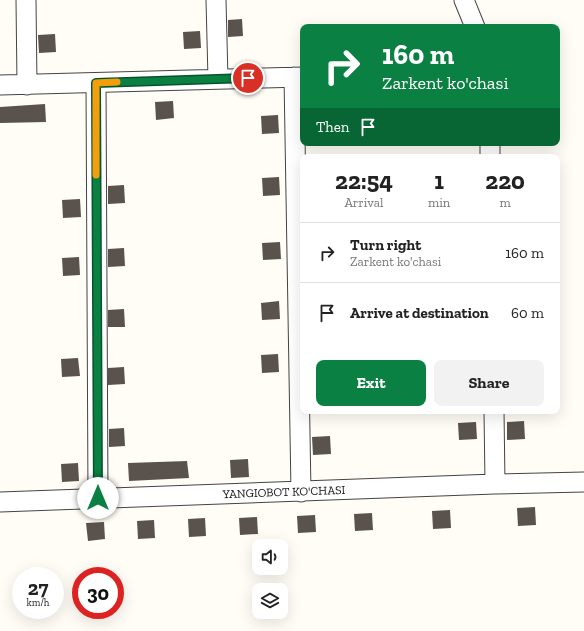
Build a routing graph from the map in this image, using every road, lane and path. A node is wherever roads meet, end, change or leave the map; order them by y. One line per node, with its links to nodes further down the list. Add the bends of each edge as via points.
1 (26, 0): 9 (street)
2 (216, 0): 6 (street)
3 (464, 0): 4 (street)
4 (474, 24)
5 (299, 77): 6 (street); 10 (street)
6 (218, 79): 7 (street)
7 (96, 83): 9 (street); 16 (street)
8 (0, 85): 9 (street)
9 (27, 85)
10 (300, 284)
11 (301, 414): 15 (street)
12 (494, 414): 14 (street)
13 (584, 482): 14 (street, YANGIOBOT KO'CHASI)
14 (494, 484): 15 (street, YANGIOBOT KO'CHASI)
15 (301, 492): 16 (street, YANGIOBOT KO'CHASI)
16 (98, 498): 17 (street, YANGIOBOT KO'CHASI)
17 (0, 502)

